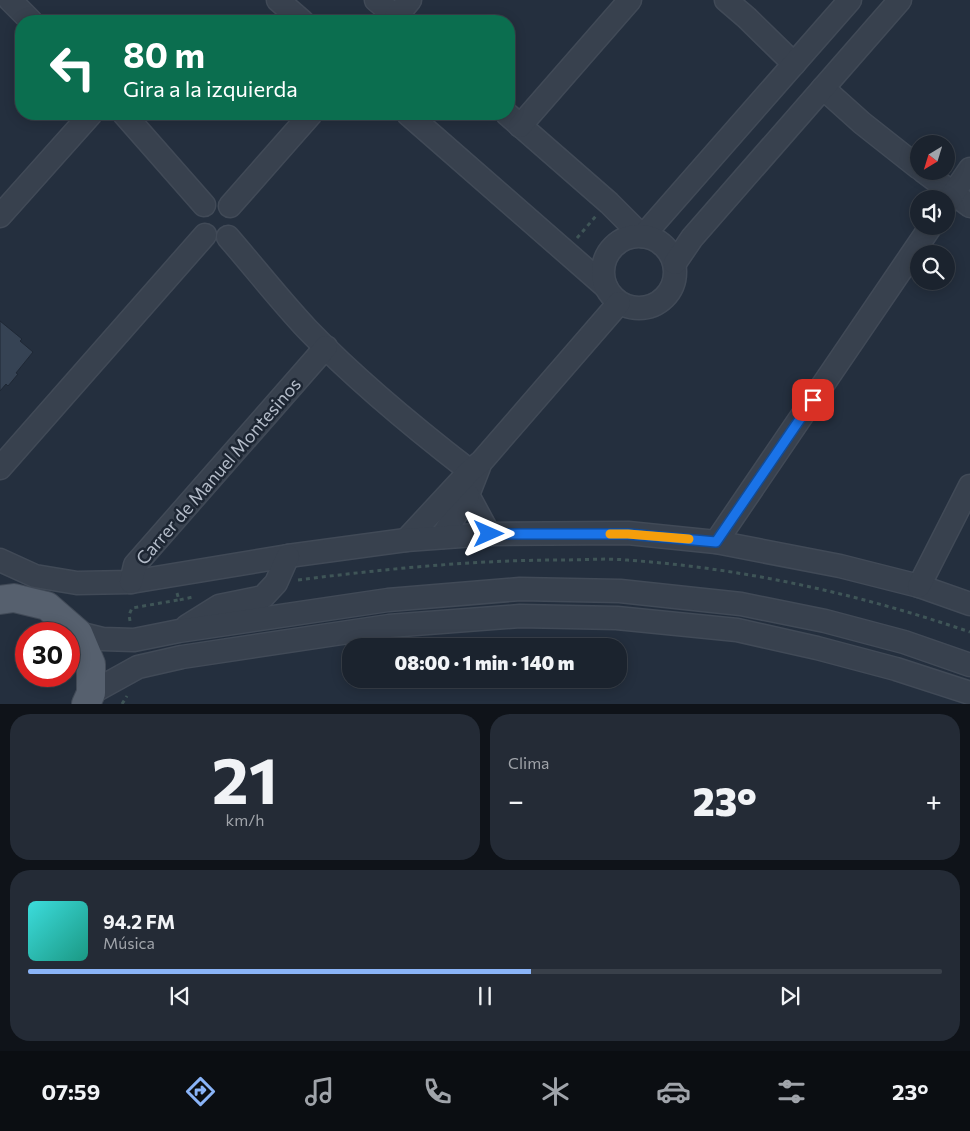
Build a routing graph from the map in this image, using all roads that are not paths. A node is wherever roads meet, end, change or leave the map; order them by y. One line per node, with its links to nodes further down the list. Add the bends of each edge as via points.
1 (10, 0): 9 (street)
2 (278, 0): 10 (street)
3 (376, 0): 11 (street)
4 (410, 0): 12 (street)
5 (630, 0): 15 (street)
6 (726, 0): 13 (street)
7 (850, 0): 13 (street)
8 (900, 0): 14 (street)
9 (25, 15)
10 (295, 15)
11 (393, 15)
12 (401, 15)
13 (794, 64): 31 (street)
14 (823, 88): 21 (street); 32 (street, via 692,238)
15 (515, 118)
16 (87, 120): 27 (street)
17 (129, 120): 25 (street)
18 (306, 120): 26 (street)
19 (415, 120): 33 (street)
20 (513, 120): 31 (street)
21 (910, 161)
22 (970, 169): 24 (street)
23 (933, 180): 24 (street)
24 (956, 202)
25 (204, 205): 26 (street, via 218,200); 29 (street, via 197,220)
26 (230, 206): 30 (street, via 236,222)
27 (0, 216)
28 (925, 235): 43 (street)
29 (205, 236): 30 (street, via 216,240); 36 (street)
30 (228, 236): 34 (street)
31 (642, 236): 32 (street, via 663,244); 33 (street, via 618,242 604,262)
32 (675, 263): 33 (street, via 674,285 661,302 640,309)
33 (612, 295): 35 (street)
34 (326, 347): 35 (street, via 402,418); 46 (street, Carrer de Manuel Montesinos, via 135,565)
35 (476, 466): 38 (street); 39 (street)
36 (0, 468)
37 (970, 486): 47 (street)
38 (468, 495): 40 (street); 41 (street)
39 (440, 504): 41 (street); 42 (street)
40 (489, 534): 41 (street); 43 (street, via 628,534)
41 (442, 537): 42 (street)
42 (406, 540): 44 (street)
43 (716, 542): 47 (street, via 840,566)
44 (288, 556): 46 (street); 51 (street, via 276,583 262,597 219,606)
45 (0, 560): 46 (street, via 35,576 77,583)
46 (131, 582)
47 (919, 586): 49 (street)
48 (5, 595): 50 (main road, via 47,606)
49 (970, 604)
50 (65, 622)
51 (179, 632): 52 (street, via 134,640 102,639); 54 (street, via 388,600 520,589 620,591 741,604 825,621 904,642)
52 (80, 634)
53 (80, 638): 56 (main road, via 91,664)
54 (970, 665)
55 (970, 693): 56 (street, via 896,669 737,630 617,618 520,616 389,626 182,657 138,667)
56 (88, 698)

